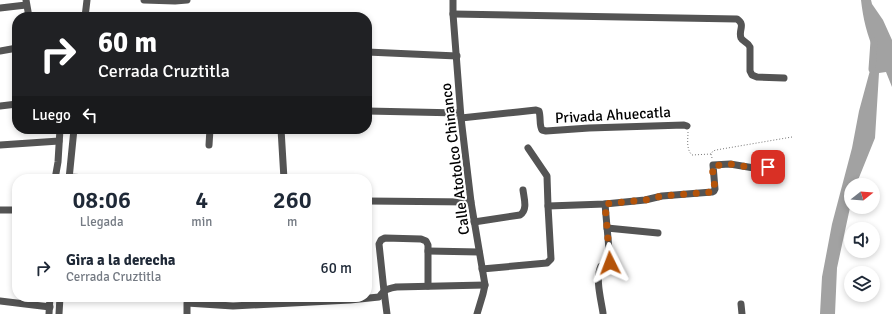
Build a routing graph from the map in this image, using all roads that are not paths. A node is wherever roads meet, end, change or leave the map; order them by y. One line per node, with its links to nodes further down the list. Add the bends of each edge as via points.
1 (87, 0): 8 (street)
2 (144, 0): 3 (street)
3 (187, 0)
4 (453, 0): 9 (street, Calle Atotolco Chinanco)
5 (26, 2): 6 (street); 7 (street)
6 (0, 8)
7 (28, 12)
8 (86, 12)
9 (454, 14): 13 (street, Calle Atotolco Chinanco); 14 (street, via 737,19 742,24 741,38 750,47 752,75)
10 (12, 49): 11 (street)
11 (0, 51)
12 (372, 52): 13 (street)
13 (457, 56): 18 (street, Calle Atotolco Chinanco)
14 (784, 78)
15 (12, 105): 16 (street)
16 (0, 106)
17 (372, 111): 18 (street)
18 (460, 115): 19 (street, Privada Ahuecatla, via 536,110 540,114 541,128 546,131); 34 (street, Calle Atotolco Chinanco)
19 (687, 126)
20 (60, 134): 24 (street)
21 (73, 134): 30 (street)
22 (210, 134): 26 (street)
23 (281, 134): 31 (street)
24 (59, 141): 25 (street); 29 (street)
25 (0, 145)
26 (209, 145)
27 (528, 148): 36 (street, via 547,176)
28 (781, 165): 35 (street, via 754,168 730,164 712,166 715,189 712,192)
29 (56, 174)
30 (69, 174)
31 (284, 174)
32 (523, 190): 39 (street, via 524,213)
33 (372, 201): 34 (street)
34 (471, 202): 39 (street, Calle Atotolco Chinanco)
35 (605, 204): 36 (street); 40 (street)
36 (548, 206): 44 (street, via 551,259 547,263)
37 (0, 210): 38 (street)
38 (12, 210)
39 (474, 222): 43 (street, Calle Atotolco Chinanco)
40 (608, 228): 41 (street); 56 (street, via 610,263 601,266 598,271)
41 (658, 233)
42 (428, 251): 43 (street); 46 (street); 47 (street, via 426,241 421,239 381,240 379,244)
43 (479, 252): 44 (street, Calle Atotolco Chinanco)
44 (482, 268): 45 (street, Calle Atotolco Chinanco)
45 (485, 285): 46 (street); 60 (street, Calle Atotolco Chinanco)
46 (428, 286): 47 (street, via 396,287)
47 (384, 291): 48 (street, via 379,297); 59 (street)
48 (372, 297)
49 (0, 301): 55 (street)
50 (60, 302): 57 (street)
51 (233, 302): 54 (street)
52 (292, 302): 54 (street)
53 (741, 304): 61 (street)
54 (233, 306): 58 (street, via 187,303)
55 (50, 311)
56 (603, 313)
57 (59, 314)
58 (187, 314)
59 (387, 314)
60 (477, 314)
61 (742, 314)

